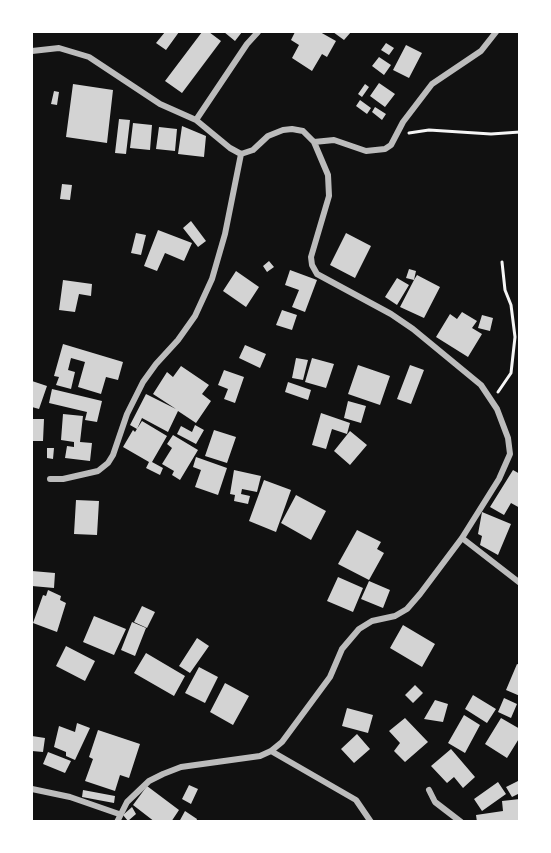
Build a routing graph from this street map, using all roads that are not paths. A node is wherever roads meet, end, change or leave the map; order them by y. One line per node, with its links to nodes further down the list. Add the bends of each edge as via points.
1 (258, 32): 4 (street)
2 (496, 32): 5 (street, via 481,51 432,84 391,145 380,151 366,151 334,140)
3 (32, 51): 4 (street, via 59,48 89,57 160,104)
4 (196, 120): 6 (street)
5 (314, 142): 6 (street, via 303,132 282,130); 8 (street, via 328,175 329,196 311,257 317,274 391,314 481,385 497,409 508,438 510,454 499,479)
6 (241, 154): 7 (street, via 225,234 212,279 195,316 142,382 108,463 98,471)
7 (50, 479)
8 (462, 538): 9 (street); 10 (street, via 407,609 372,621 350,638 330,677)
9 (519, 583)
10 (271, 751): 13 (street, via 181,767 163,774 149,781 127,802); 14 (street, via 356,800)
11 (32, 789): 13 (street, via 70,797)
12 (429, 790): 15 (street, via 435,802)
13 (118, 818)
14 (371, 822)
15 (461, 822)

